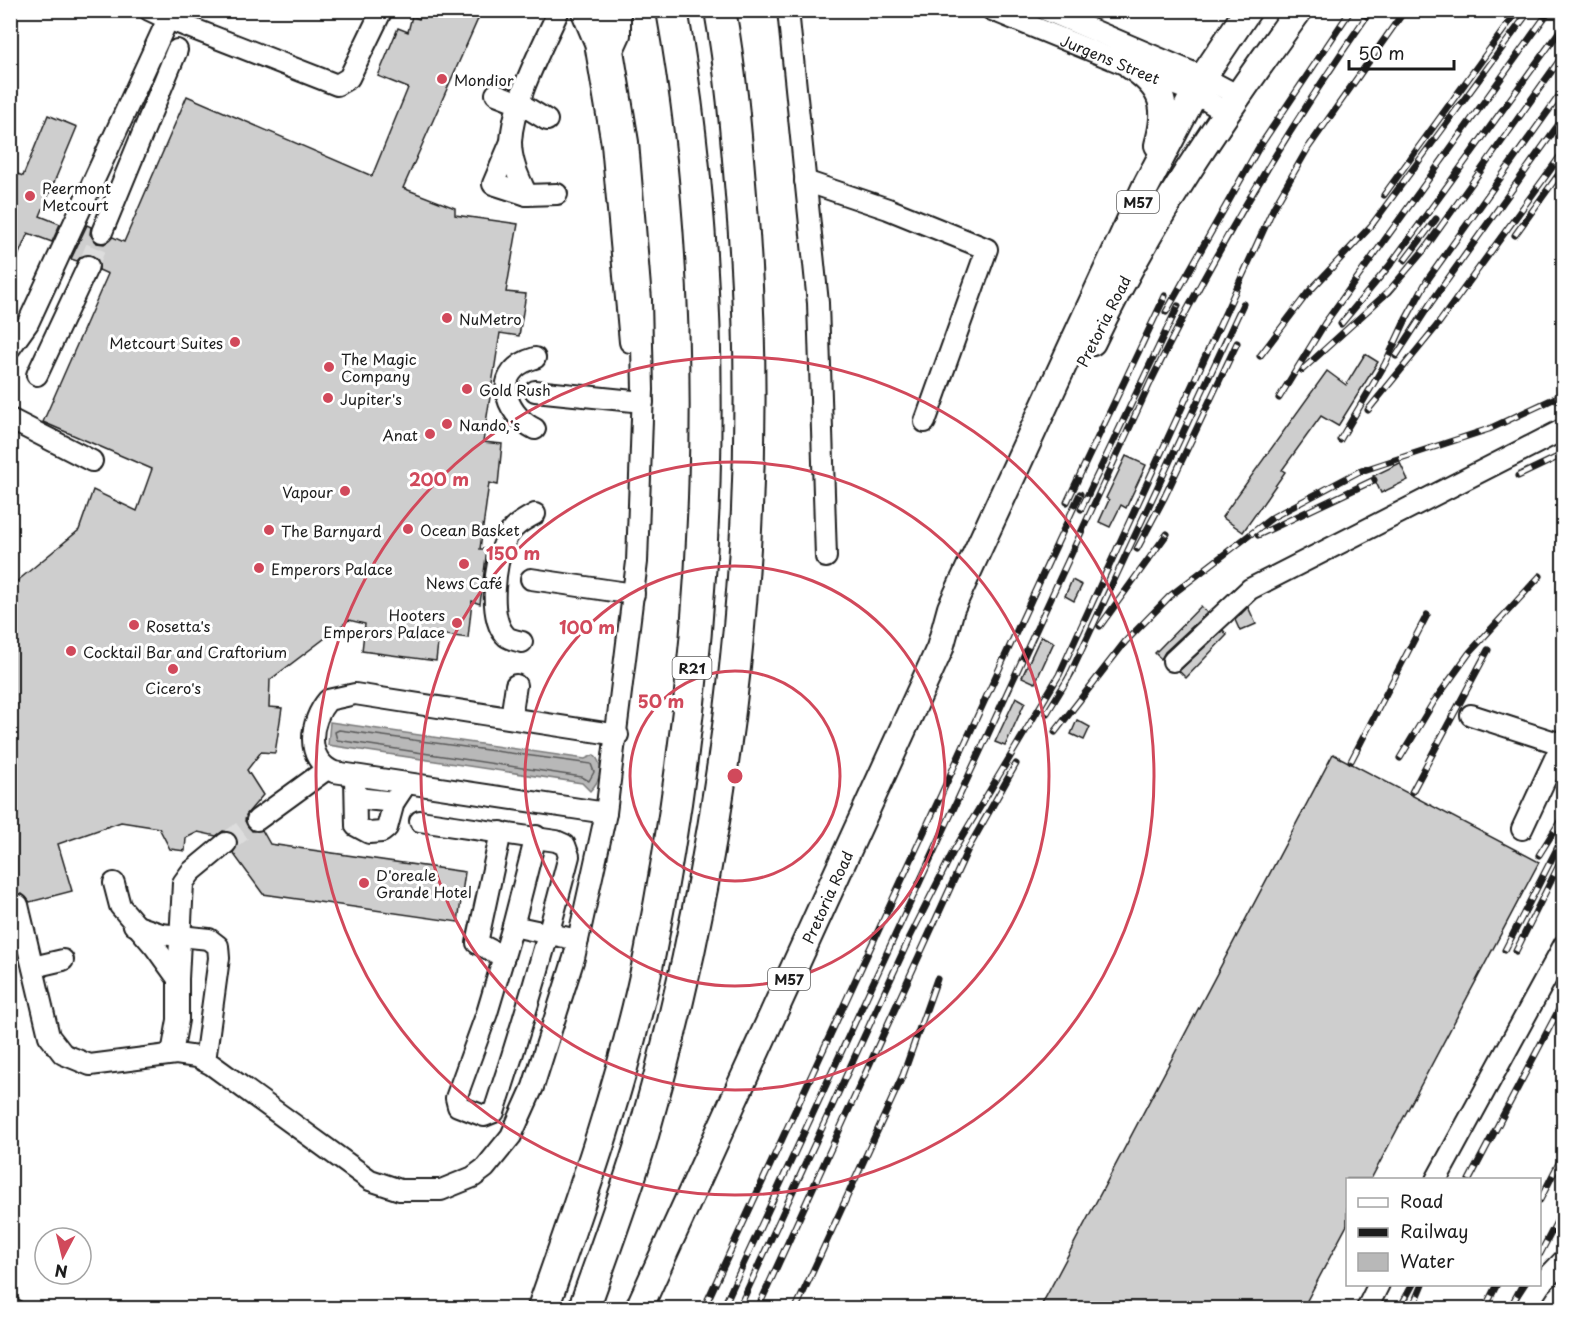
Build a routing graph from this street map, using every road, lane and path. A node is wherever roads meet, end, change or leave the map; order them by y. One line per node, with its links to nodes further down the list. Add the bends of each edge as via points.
1 (149, 10): 14 (lane)
2 (382, 10): 14 (lane, via 349,78 337,85)
3 (560, 10): 20 (lane)
4 (582, 10): 36 (lane, via 595,43 612,144)
5 (602, 10): 16 (lane)
6 (620, 10): 16 (lane, via 620,34)
7 (672, 10): 86 (highway, R21, via 697,205 705,385 700,578 687,728 649,956 591,1172)
8 (720, 10): 87 (highway, via 748,279 750,422 732,700 711,840 680,994 641,1140)
9 (788, 10): 25 (lane)
10 (992, 10): 17 (lane, Jurgens Street)
11 (1046, 10): 18 (lane, Jurgens Street)
12 (1248, 10): 18 (main road, Pretoria Road / M57)
13 (1299, 10): 21 (main road, Pretoria Road / M57)
14 (169, 14): 23 (lane)
15 (177, 50): 24 (lane)
16 (614, 50): 36 (lane, via 635,221 643,339)
17 (1131, 66): 18 (lane, Jurgens Street); 26 (main road, via 1155,84 1164,112 1164,126)
18 (1199, 85): 21 (lane, Jurgens Street); 26 (main road, Pretoria Road / M57)
19 (496, 94): 20 (lane)
20 (519, 103): 22 (lane); 27 (lane, via 511,142 514,169 526,195)
21 (1231, 103): 47 (main road, Pretoria Road / M57, via 1121,284 964,615)
22 (547, 120)
23 (103, 157): 24 (lane); 30 (lane)
24 (129, 168): 28 (lane)
25 (805, 181): 38 (lane, via 987,249); 43 (lane, via 818,303)
26 (1144, 188): 47 (main road, Pretoria Road / M57, via 951,608)
27 (557, 194)
28 (102, 232)
29 (88, 266): 31 (lane)
30 (38, 300): 31 (lane); 32 (lane)
31 (66, 312): 34 (lane)
32 (10, 348)
33 (535, 358): 39 (lane, via 517,367 507,379 506,390 520,421)
34 (37, 375)
35 (535, 391): 36 (lane)
36 (639, 402): 45 (lane, via 640,488)
37 (10, 419): 41 (lane)
38 (925, 422)
39 (535, 429)
40 (1563, 429): 48 (lane, via 1250,589)
41 (92, 461)
42 (535, 514): 46 (lane, via 518,523 505,541 495,587 499,625 509,638)
43 (826, 557)
44 (531, 579): 45 (lane)
45 (634, 594): 52 (lane)
46 (522, 642)
47 (940, 648): 88 (main road, Pretoria Road / M57)
48 (1173, 661)
49 (516, 685): 51 (lane)
50 (1472, 715): 53 (lane)
51 (511, 718): 52 (lane); 54 (lane, via 355,694 334,697 323,706 314,731 314,752)
52 (618, 735): 59 (lane)
53 (1562, 742): 62 (lane)
54 (327, 769): 55 (lane); 60 (lane)
55 (355, 777): 56 (lane); 57 (lane)
56 (406, 784): 58 (lane); 59 (lane)
57 (357, 798): 58 (lane); 58 (lane, via 356,826 369,833 387,828)
58 (394, 802)
59 (606, 813): 72 (lane)
60 (257, 820)
61 (420, 821): 63 (lane)
62 (1522, 829)
63 (501, 832): 64 (lane); 74 (lane, via 477,943)
64 (536, 836): 69 (lane); 70 (lane, via 565,845 569,856)
65 (226, 843): 71 (lane, via 183,883)
66 (114, 883): 68 (lane, via 116,900)
67 (18, 905): 76 (lane)
68 (134, 925): 71 (lane); 77 (lane, via 155,946)
69 (513, 926): 70 (lane); 74 (lane)
70 (549, 933): 72 (lane); 74 (lane, via 494,1112 484,1116 458,1106 456,1098)
71 (180, 937): 77 (lane); 80 (lane, via 209,939 219,951)
72 (578, 940): 80 (lane, via 533,1087 511,1136 485,1168 441,1190 400,1190 370,1180)
73 (1563, 945): 81 (lane)
74 (504, 957)
75 (63, 960): 76 (lane)
76 (33, 967): 79 (lane, via 49,1036 63,1054 81,1063 99,1065)
77 (178, 979): 78 (lane)
78 (178, 1020): 79 (lane); 80 (lane)
79 (172, 1054): 80 (lane)
80 (203, 1060)
81 (1437, 1178)
82 (1563, 1260): 83 (lane)
83 (1541, 1284)
84 (1379, 1286): 89 (lane)
85 (1539, 1286): 90 (lane)
86 (543, 1308)
87 (584, 1308)
88 (639, 1308)
89 (1367, 1308)
90 (1525, 1308)

